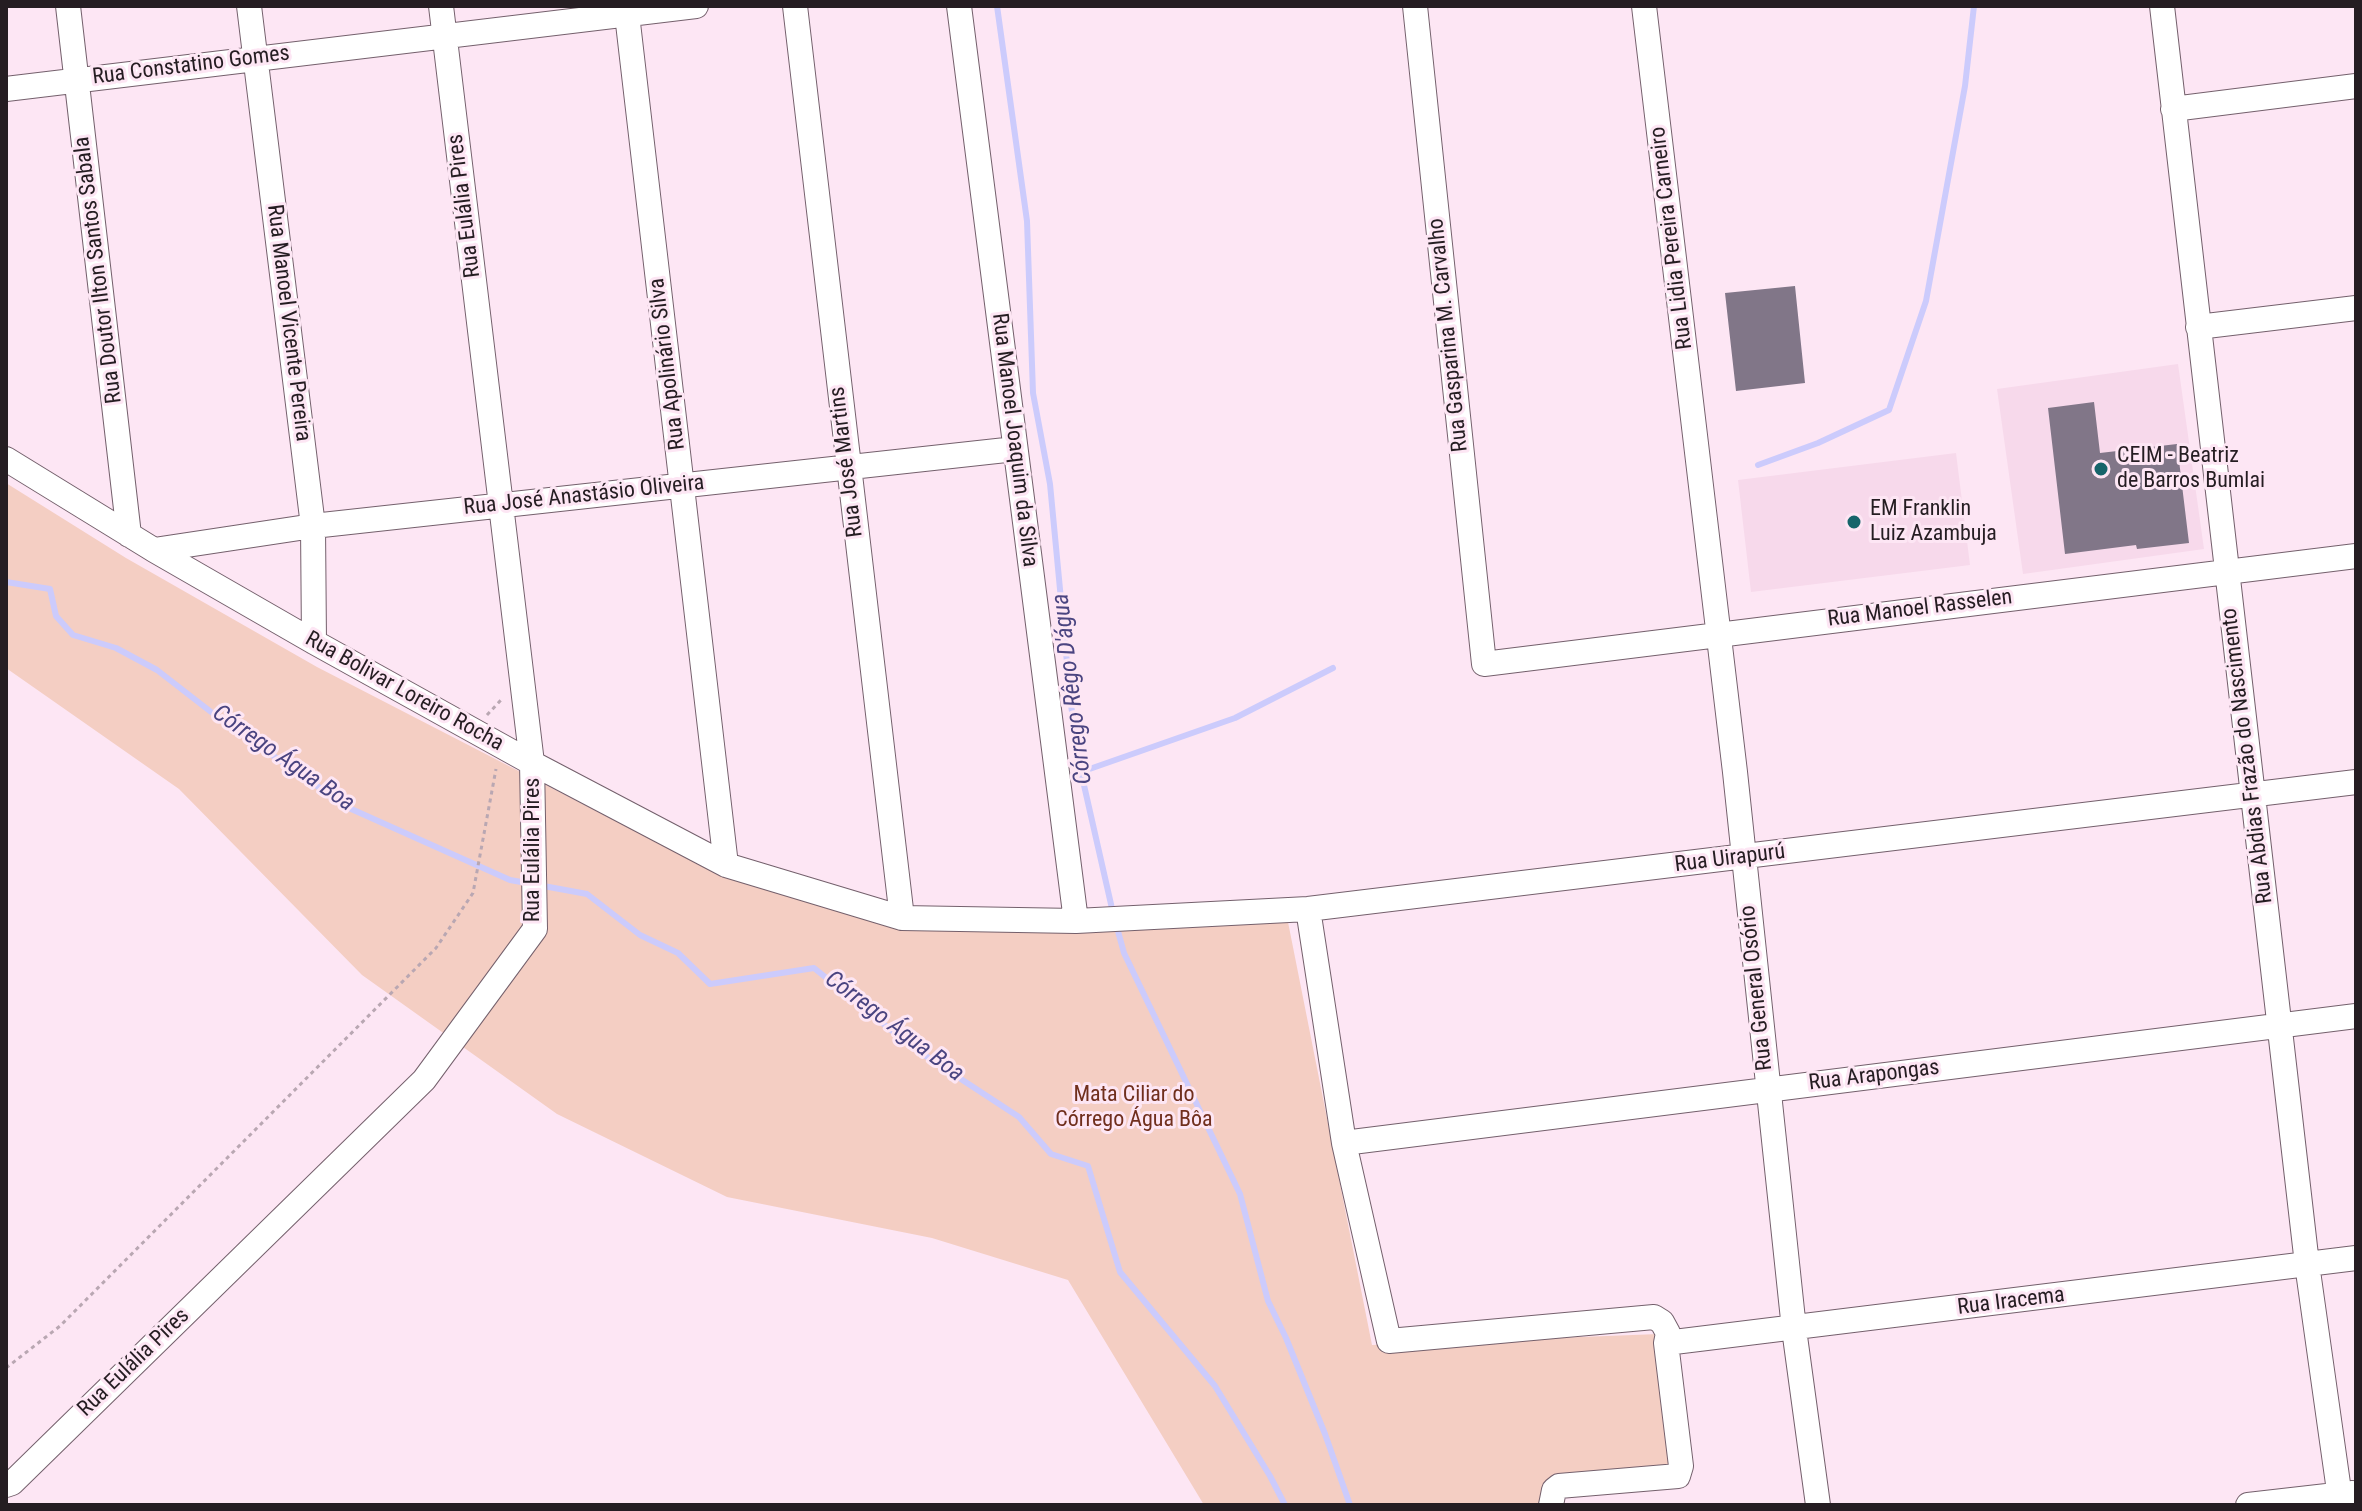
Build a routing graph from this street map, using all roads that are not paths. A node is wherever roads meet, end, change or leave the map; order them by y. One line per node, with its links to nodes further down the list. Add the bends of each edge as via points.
1 (68, 6): 13 (street, Rua Doutor Ilton Santos Sabala)
2 (249, 6): 12 (street, Rua Manoel Vicente Pereira)
3 (441, 6): 11 (street, Rua Eulália Pires)
4 (696, 6): 10 (street)
5 (795, 6): 21 (street, Rua José Martins)
6 (959, 6): 19 (street, Rua Manoel Joaquim da Silva)
7 (1415, 6): 32 (street, Rua Gasparina M. Carvalho)
8 (1644, 6): 22 (street, Rua Lidia Pereira Carneiro)
9 (2162, 6): 16 (street, Rua Abdias Frazão do Nascimento)
10 (627, 10): 11 (street); 23 (street, Rua Apolinário Silva)
11 (445, 36): 12 (street, Rua Constatino Gomes); 24 (street, Rua Eulália Pires)
12 (255, 58): 13 (street, Rua Constatino Gomes); 25 (street, Rua Manoel Vicente Pereira)
13 (77, 79): 15 (street, Rua Constatino Gomes); 26 (street, Rua Doutor Ilton Santos Sabala)
14 (2356, 86): 16 (street)
15 (6, 89)
16 (2173, 109): 18 (street, Rua Abdias Frazão do Nascimento)
17 (2356, 308): 18 (street)
18 (2198, 327): 29 (street, Rua Abdias Frazão do Nascimento)
19 (1015, 449): 21 (street, Rua José Anastásio Oliveira); 41 (street, Rua Manoel Joaquim da Silva)
20 (6, 459): 26 (street, Rua Bolivar Loreiro Rocha)
21 (848, 467): 23 (street, Rua José Anastásio Oliveira); 39 (street, Rua José Martins)
22 (1700, 470): 30 (street, Rua General Osório)
23 (682, 486): 24 (street, Rua José Anastásio Oliveira); 37 (street, Rua Apolinário Silva)
24 (501, 505): 25 (street, Rua José Anastásio Oliveira); 33 (street, Rua Eulália Pires)
25 (313, 526): 27 (street, Rua José Anastásio Oliveira); 31 (street, Rua Manoel Vicente Pereira)
26 (129, 535): 27 (street, Rua Bolivar Loreiro Rocha)
27 (154, 550): 31 (street, Rua Bolivar Loreiro Rocha)
28 (2356, 556): 29 (street, Rua Manoel Rasselen)
29 (2226, 571): 30 (street, Rua Manoel Rasselen); 35 (street, Rua Abdias Frazão do Nascimento)
30 (1719, 634): 32 (street, Rua Manoel Rasselen); 36 (street, Rua General Osório)
31 (314, 642): 33 (street, Rua Bolivar Loreiro Rocha)
32 (1484, 664)
33 (532, 763): 37 (street, Rua Bolivar Loreiro Rocha); 50 (street, Rua Eulália Pires, via 535,929 424,1080)
34 (2356, 782): 35 (street, Rua Uirapurú)
35 (2252, 794): 36 (street, Rua Uirapurú); 43 (street, Rua Abdias Frazão do Nascimento)
36 (1743, 857): 38 (street, Rua Uirapurú); 44 (street, Rua General Osório)
37 (726, 865): 39 (street, Rua Bolivar Loreiro Rocha)
38 (1308, 909): 40 (street, Rua Uirapurú); 45 (street)
39 (902, 918): 41 (street, Rua Bolivar Loreiro Rocha)
40 (1103, 920): 41 (street, Rua Bolivar Loreiro Rocha)
41 (1076, 921)
42 (2356, 1016): 43 (street, Rua Arapongas)
43 (2280, 1025): 44 (street, Rua Arapongas); 47 (street, Rua Abdias Frazão do Nascimento)
44 (1768, 1090): 45 (street, Rua Arapongas); 48 (street, Rua General Osório)
45 (1342, 1132): 49 (street, via 1389,1341 1654,1317 1668,1333)
46 (2356, 1258): 47 (street, Rua Iracema)
47 (2307, 1264): 48 (street, Rua Iracema); 51 (street, Rua Abdias Frazão do Nascimento)
48 (1794, 1329): 49 (street, Rua Iracema); 53 (street, Rua General Osório)
49 (1666, 1343): 52 (street, via 1678,1476 1559,1486)
50 (6, 1485)
51 (2346, 1497): 54 (street)
52 (1551, 1505)
53 (1818, 1505)
54 (2248, 1505)

